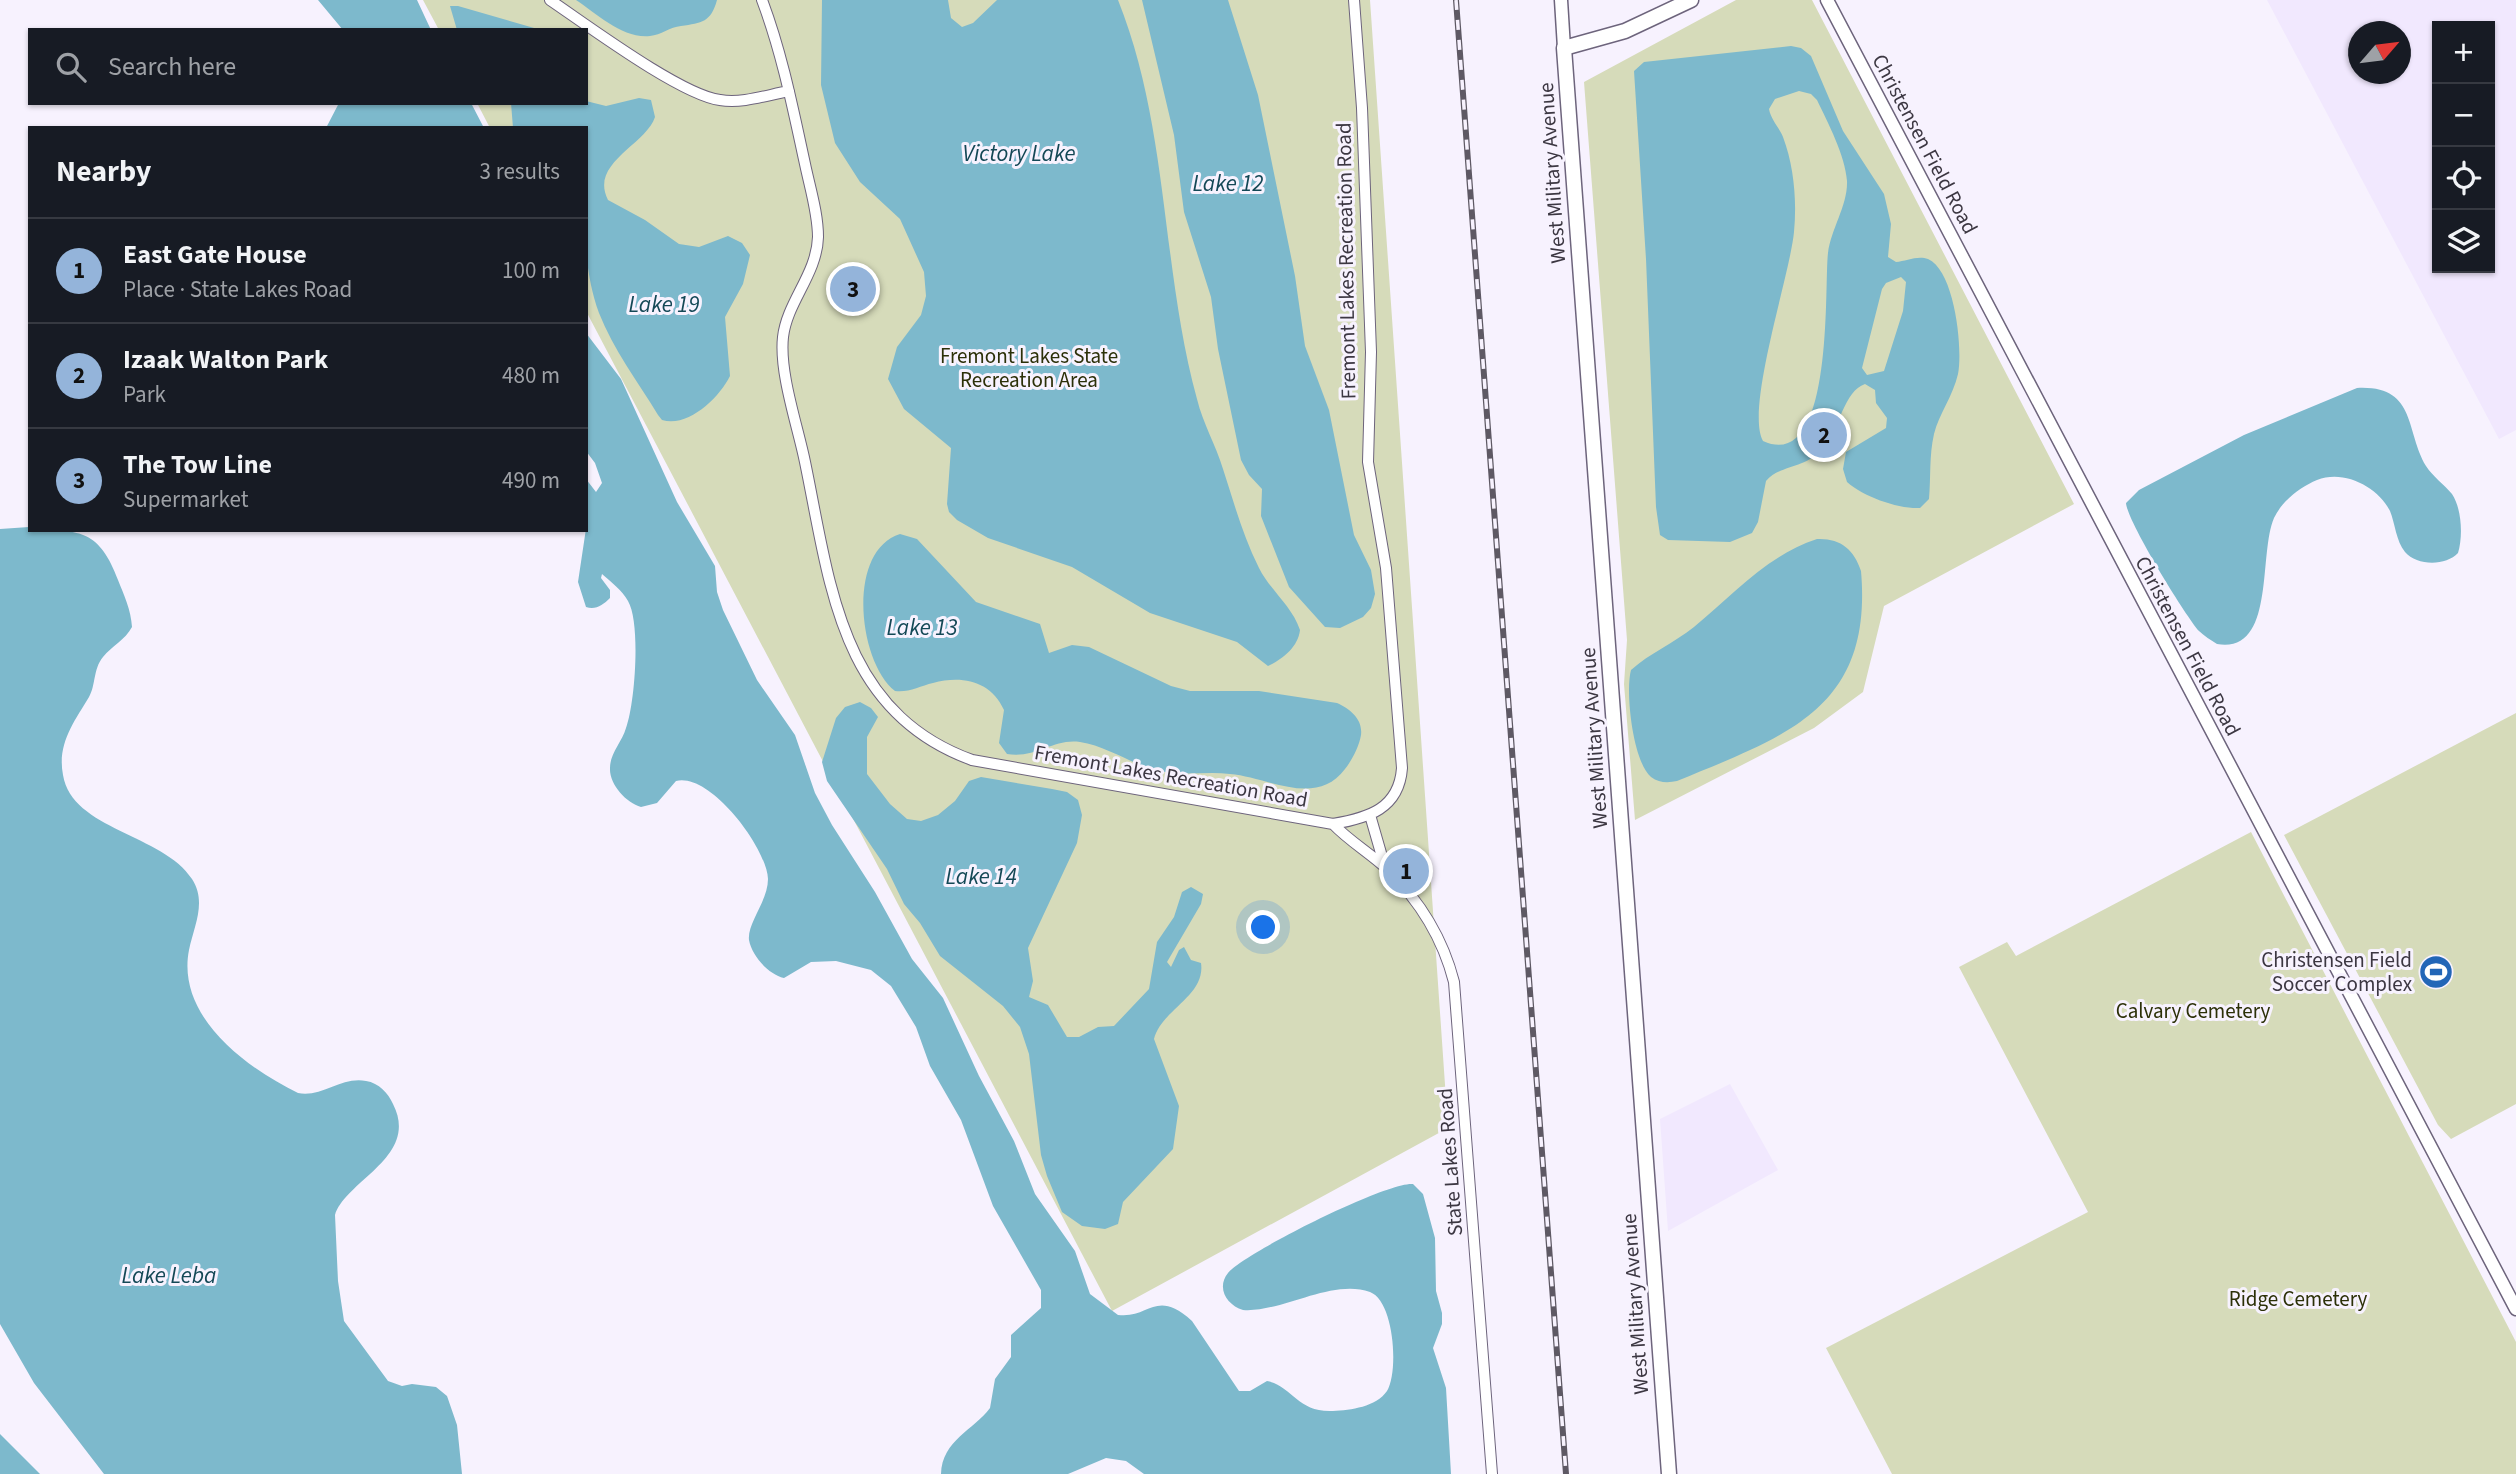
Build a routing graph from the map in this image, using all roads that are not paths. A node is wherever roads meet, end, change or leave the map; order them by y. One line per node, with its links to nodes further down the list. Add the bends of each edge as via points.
1 (550, 0): 8 (street, via 704,96 732,101)
2 (761, 0): 8 (street, Fremont Lakes Recreation Road)
3 (1354, 0): 9 (street, Fremont Lakes Recreation Road, via 1371,352 1368,462 1386,568 1402,768 1392,799)
4 (1561, 0): 7 (street, West Military Avenue)
5 (1691, 0): 7 (main road, via 1619,34)
6 (1827, 0): 12 (street, Christensen Field Road)
7 (1564, 48): 14 (main road, West Military Avenue)
8 (789, 91): 10 (street, Fremont Lakes Recreation Road, via 818,237 811,268 785,328 786,369 836,604 853,654 875,691 919,733 972,760)
9 (1370, 816): 10 (street, Fremont Lakes Recreation Road); 11 (street, State Lakes Road)
10 (1333, 824): 11 (street, State Lakes Road)
11 (1385, 867): 13 (street, State Lakes Road, via 1432,927 1447,957 1455,989)
12 (2516, 1309)
13 (1492, 1474)
14 (1669, 1474)

